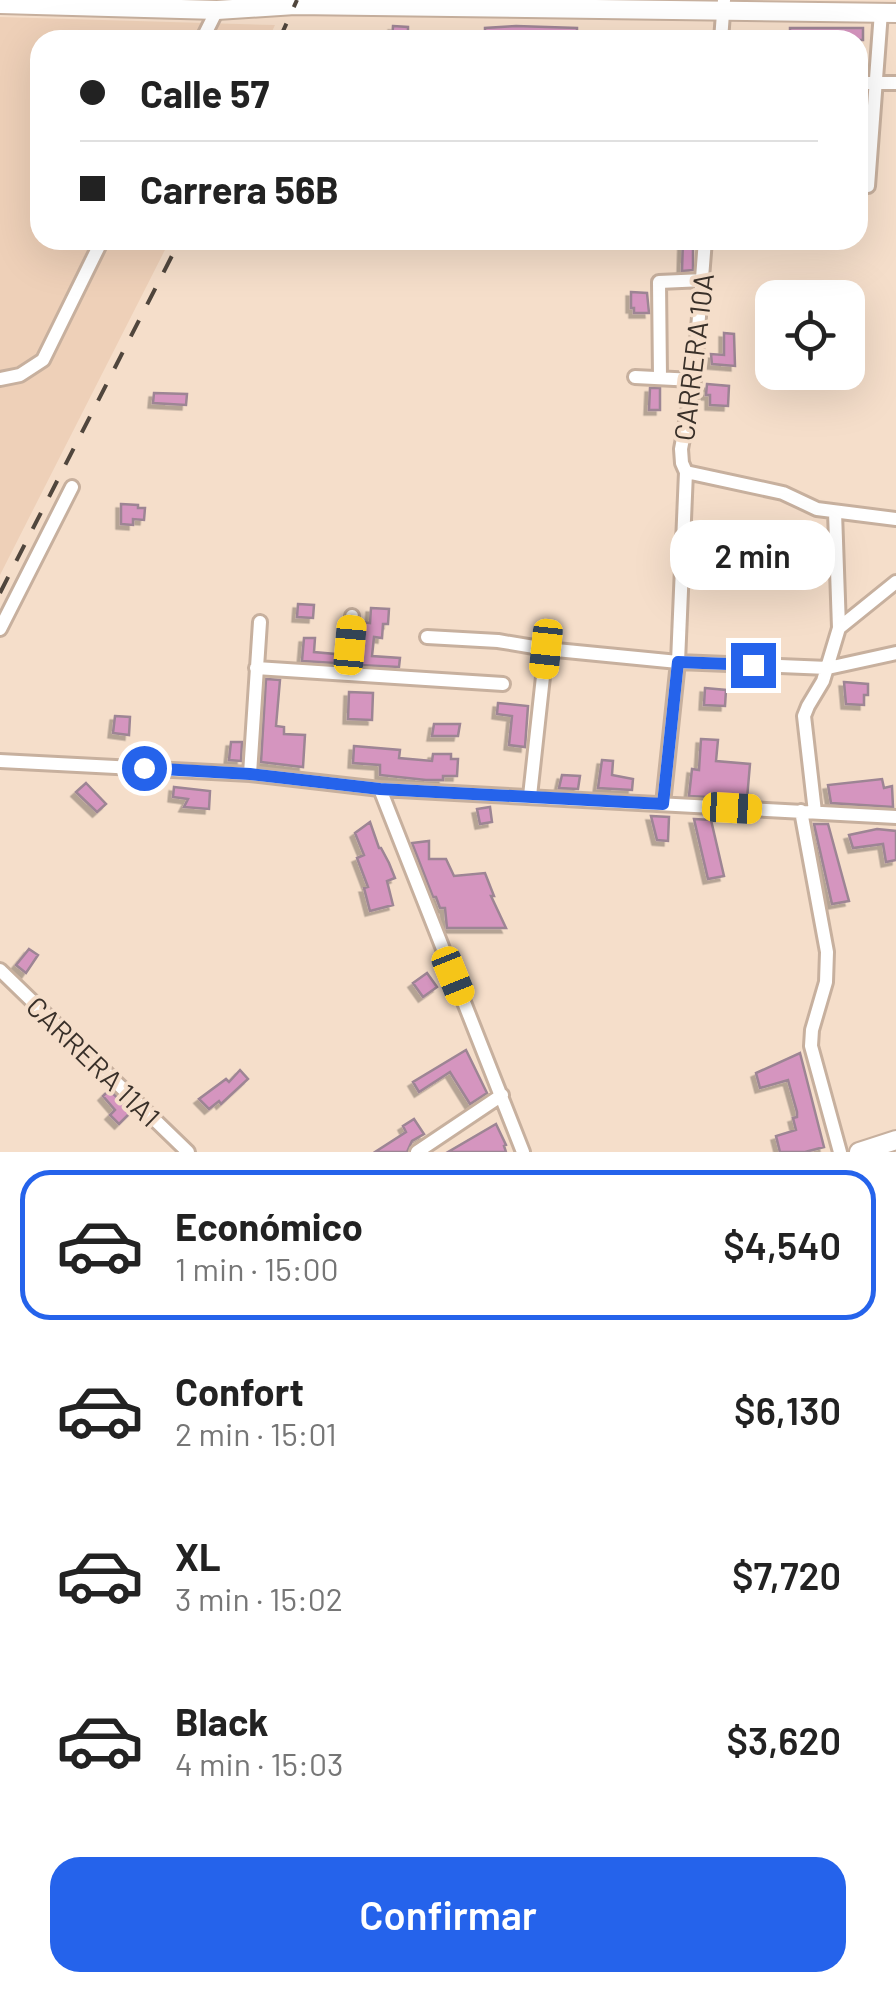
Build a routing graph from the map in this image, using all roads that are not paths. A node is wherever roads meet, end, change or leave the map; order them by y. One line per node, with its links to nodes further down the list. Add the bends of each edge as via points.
1 (0, 4): 3 (street)
2 (723, 6): 3 (street); 4 (street)
3 (216, 10): 5 (street)
4 (888, 13): 8 (street)
5 (207, 30)
6 (896, 82): 8 (street)
7 (868, 83): 8 (street)
8 (876, 83): 9 (street)
9 (868, 186)
10 (97, 250): 15 (street, via 43,360)
11 (706, 250): 12 (street, CARRERA 10A)
12 (704, 280): 14 (street, via 659,282); 16 (street, CARRERA 10A)
13 (635, 377): 14 (street)
14 (660, 378): 16 (street)
15 (0, 379)
16 (694, 380): 17 (street, CARRERA 10A, via 681,449)
17 (686, 472): 19 (street); 29 (street, CARRERA 10A)
18 (72, 487): 25 (street)
19 (835, 512): 20 (street); 24 (street)
20 (896, 519)
21 (896, 582): 24 (street)
22 (352, 616): 32 (street)
23 (260, 622): 30 (street)
24 (839, 628): 31 (street)
25 (0, 629)
26 (427, 637): 27 (street)
27 (546, 649): 29 (street); 37 (street)
28 (896, 653): 31 (street)
29 (678, 662): 31 (street); 38 (street, CARRERA 10A)
30 (256, 668): 32 (street); 35 (street)
31 (828, 668): 39 (street, via 804,716)
32 (348, 673): 33 (street)
33 (504, 684)
34 (0, 760): 35 (street)
35 (250, 774): 36 (street)
36 (380, 789): 37 (street); 42 (street)
37 (530, 796): 38 (street)
38 (663, 804): 39 (street)
39 (808, 812): 40 (street); 47 (street, via 827,952 811,1046)
40 (896, 818)
41 (0, 970): 44 (street, CARRERA 11A1)
42 (502, 1095): 45 (street); 46 (street)
43 (896, 1140): 48 (street)
44 (188, 1152)
45 (417, 1152)
46 (524, 1152)
47 (840, 1152)
48 (859, 1152)

